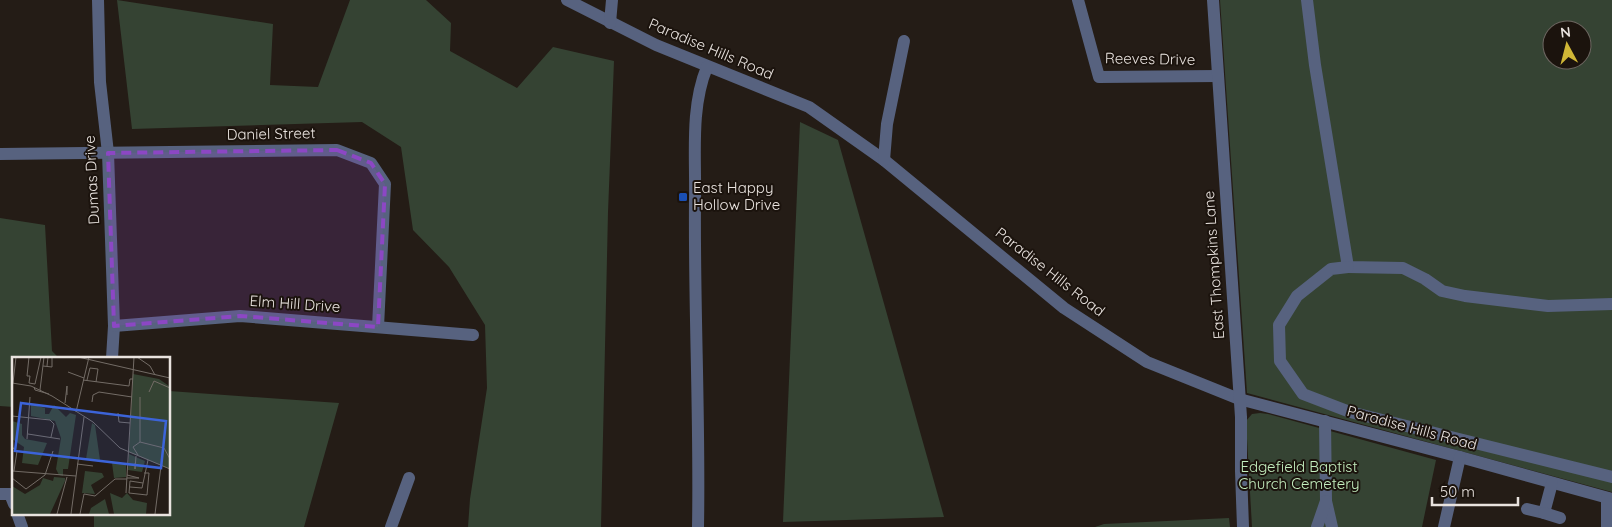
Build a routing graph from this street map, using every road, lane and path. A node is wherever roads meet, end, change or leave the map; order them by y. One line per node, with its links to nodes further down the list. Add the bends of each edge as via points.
1 (98, 0): 11 (street, Dumas Drive, via 100,82)
2 (567, 0): 7 (street, Paradise Hills Road)
3 (612, 0): 7 (street)
4 (1078, 0): 10 (street, Reeves Drive, via 1099,77)
5 (1213, 0): 10 (street, East Thompkins Lane)
6 (1307, 0): 14 (street)
7 (610, 23): 9 (street, Paradise Hills Road)
8 (904, 41): 13 (street, via 887,124)
9 (707, 67): 13 (street, Paradise Hills Road, via 809,107); 36 (street, via 697,100 696,151 694,270)
10 (1218, 76): 20 (street, East Thompkins Lane)
11 (108, 152): 12 (street, Daniel Street); 16 (street, Dumas Drive); 17 (street, Daniel Street, via 337,150 371,163 385,184)
12 (0, 154)
13 (884, 160): 20 (street, Paradise Hills Road, via 1064,308 1147,362)
14 (1348, 267): 15 (street, via 1403,268 1442,291 1465,296 1548,306); 23 (street, via 1331,269 1297,296 1279,325 1280,361 1303,394 1350,412)
15 (1612, 304)
16 (114, 326): 17 (street, Elm Hill Drive, via 240,316); 19 (street, Dumas Drive)
17 (378, 327): 18 (street, Elm Hill Drive)
18 (473, 335)
19 (112, 357)
20 (1239, 399): 21 (street, Paradise Hills Road); 37 (street, East Thompkins Lane)
21 (1325, 422): 22 (street, Paradise Hills Road); 29 (street)
22 (1460, 457): 25 (street, Paradise Hills Road); 40 (street)
23 (1612, 477)
24 (409, 478): 35 (street)
25 (1552, 483): 28 (street, Paradise Hills Road); 31 (street)
26 (0, 494): 27 (street, via 10,494)
27 (12, 499)
28 (1610, 499): 41 (street)
29 (1326, 501): 38 (street); 39 (street)
30 (1527, 509): 31 (street)
31 (1544, 513): 33 (street)
32 (17, 514): 34 (street)
33 (1560, 518)
34 (22, 527)
35 (391, 527)
36 (698, 527)
37 (1243, 527)
38 (1317, 527)
39 (1332, 527)
40 (1444, 527)
41 (1607, 527)

